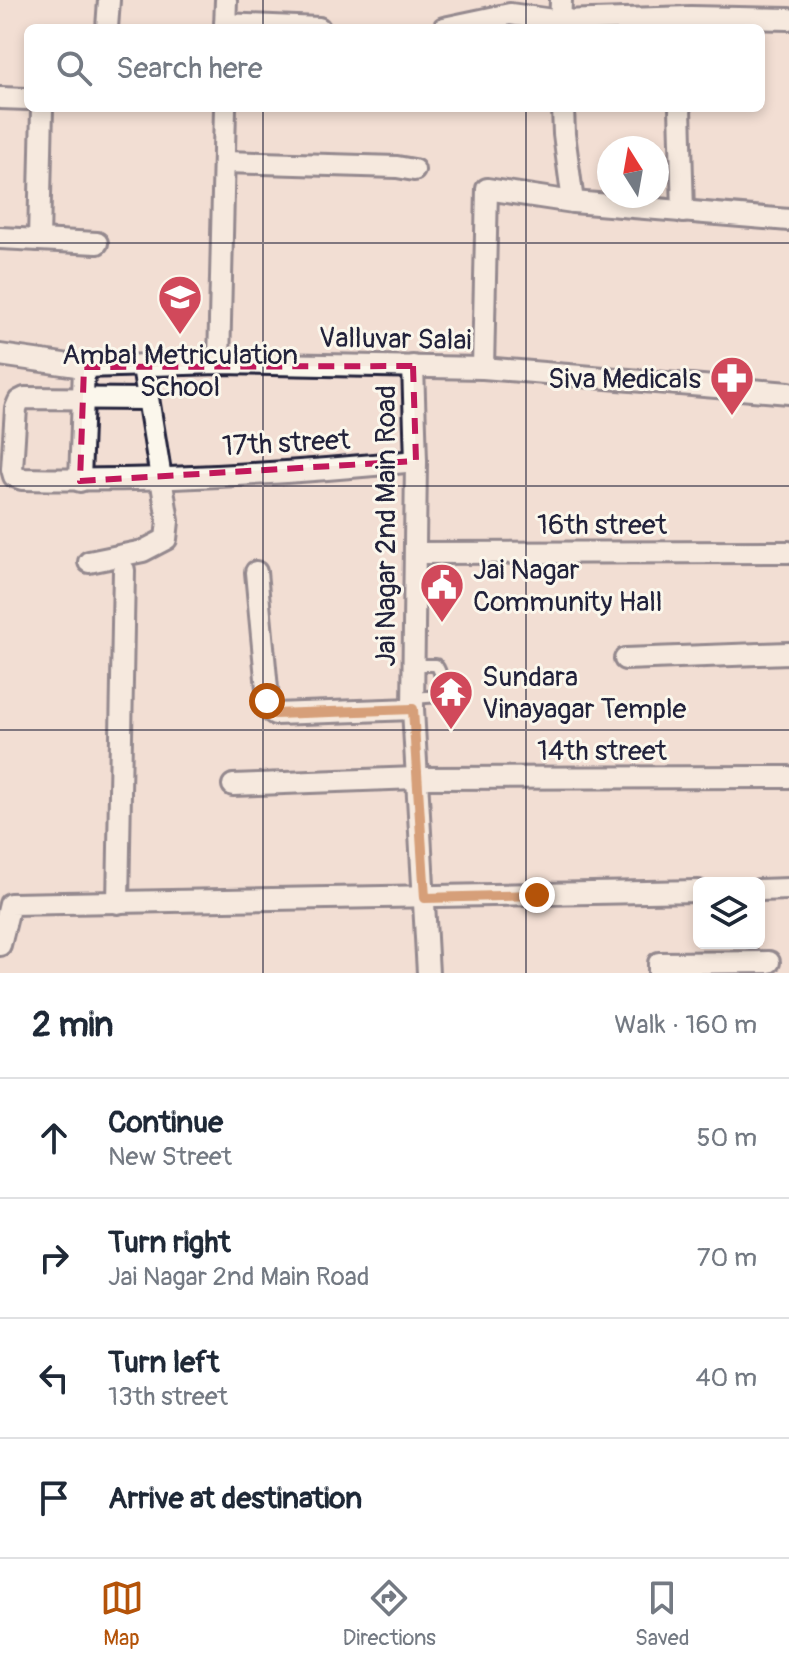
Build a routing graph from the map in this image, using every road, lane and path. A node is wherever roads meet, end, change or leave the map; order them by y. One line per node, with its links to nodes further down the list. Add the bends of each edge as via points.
1 (109, 0): 6 (street)
2 (226, 0): 7 (street)
3 (656, 9): 4 (street); 5 (street)
4 (560, 16): 8 (street, via 510,14)
5 (789, 19)
6 (107, 24)
7 (225, 24)
8 (463, 24)
9 (0, 98): 10 (street)
10 (24, 99)
11 (42, 112): 21 (street)
12 (225, 112): 15 (street)
13 (563, 112): 17 (street)
14 (680, 112): 18 (street)
15 (225, 162): 16 (street); 24 (street)
16 (414, 170)
17 (573, 202): 18 (street); 28 (street, via 487,189)
18 (683, 212): 19 (street)
19 (789, 220)
20 (0, 238): 21 (street)
21 (39, 240): 22 (street)
22 (97, 243)
23 (0, 355): 26 (street, Valluvar Salai)
24 (219, 363): 25 (street, Valluvar Salai); 27 (street, Valluvar Salai)
25 (413, 366): 28 (street, Valluvar Salai); 32 (street, Jai Nagar 2nd Main Road)
26 (84, 367): 27 (street, Valluvar Salai); 30 (street)
27 (143, 367): 31 (street)
28 (483, 368): 29 (street, Valluvar Salai)
29 (789, 393)
30 (83, 399): 31 (street); 34 (street); 34 (street, 17th street, via 19,401 12,469 22,479)
31 (147, 399): 33 (street)
32 (416, 461): 33 (street, 17th street); 36 (street, Jai Nagar 2nd Main Road)
33 (160, 478): 34 (street, 17th street); 37 (street, via 166,539 143,551)
34 (80, 481)
35 (789, 552): 36 (street, 16th street)
36 (415, 553): 42 (street, Jai Nagar 2nd Main Road)
37 (89, 562)
38 (124, 570): 51 (street)
39 (256, 572): 43 (street, via 269,710 275,714)
40 (789, 653): 41 (street)
41 (625, 659)
42 (413, 665): 43 (street, Jai Nagar 2nd Main Road); 43 (lane, via 436,665 442,691)
43 (413, 704): 45 (street, Jai Nagar 2nd Main Road)
44 (789, 777): 45 (street, 14th street)
45 (416, 778): 46 (street, 14th street); 50 (street, Jai Nagar 2nd Main Road)
46 (233, 785)
47 (789, 889): 48 (street)
48 (765, 890)
49 (693, 891): 50 (street)
50 (425, 898): 51 (street); 54 (street, Jai Nagar 2nd Main Road)
51 (118, 903): 52 (street, via 10,904)
52 (0, 945)
53 (775, 965): 55 (street, via 659,963)
54 (428, 973)
55 (659, 973)

